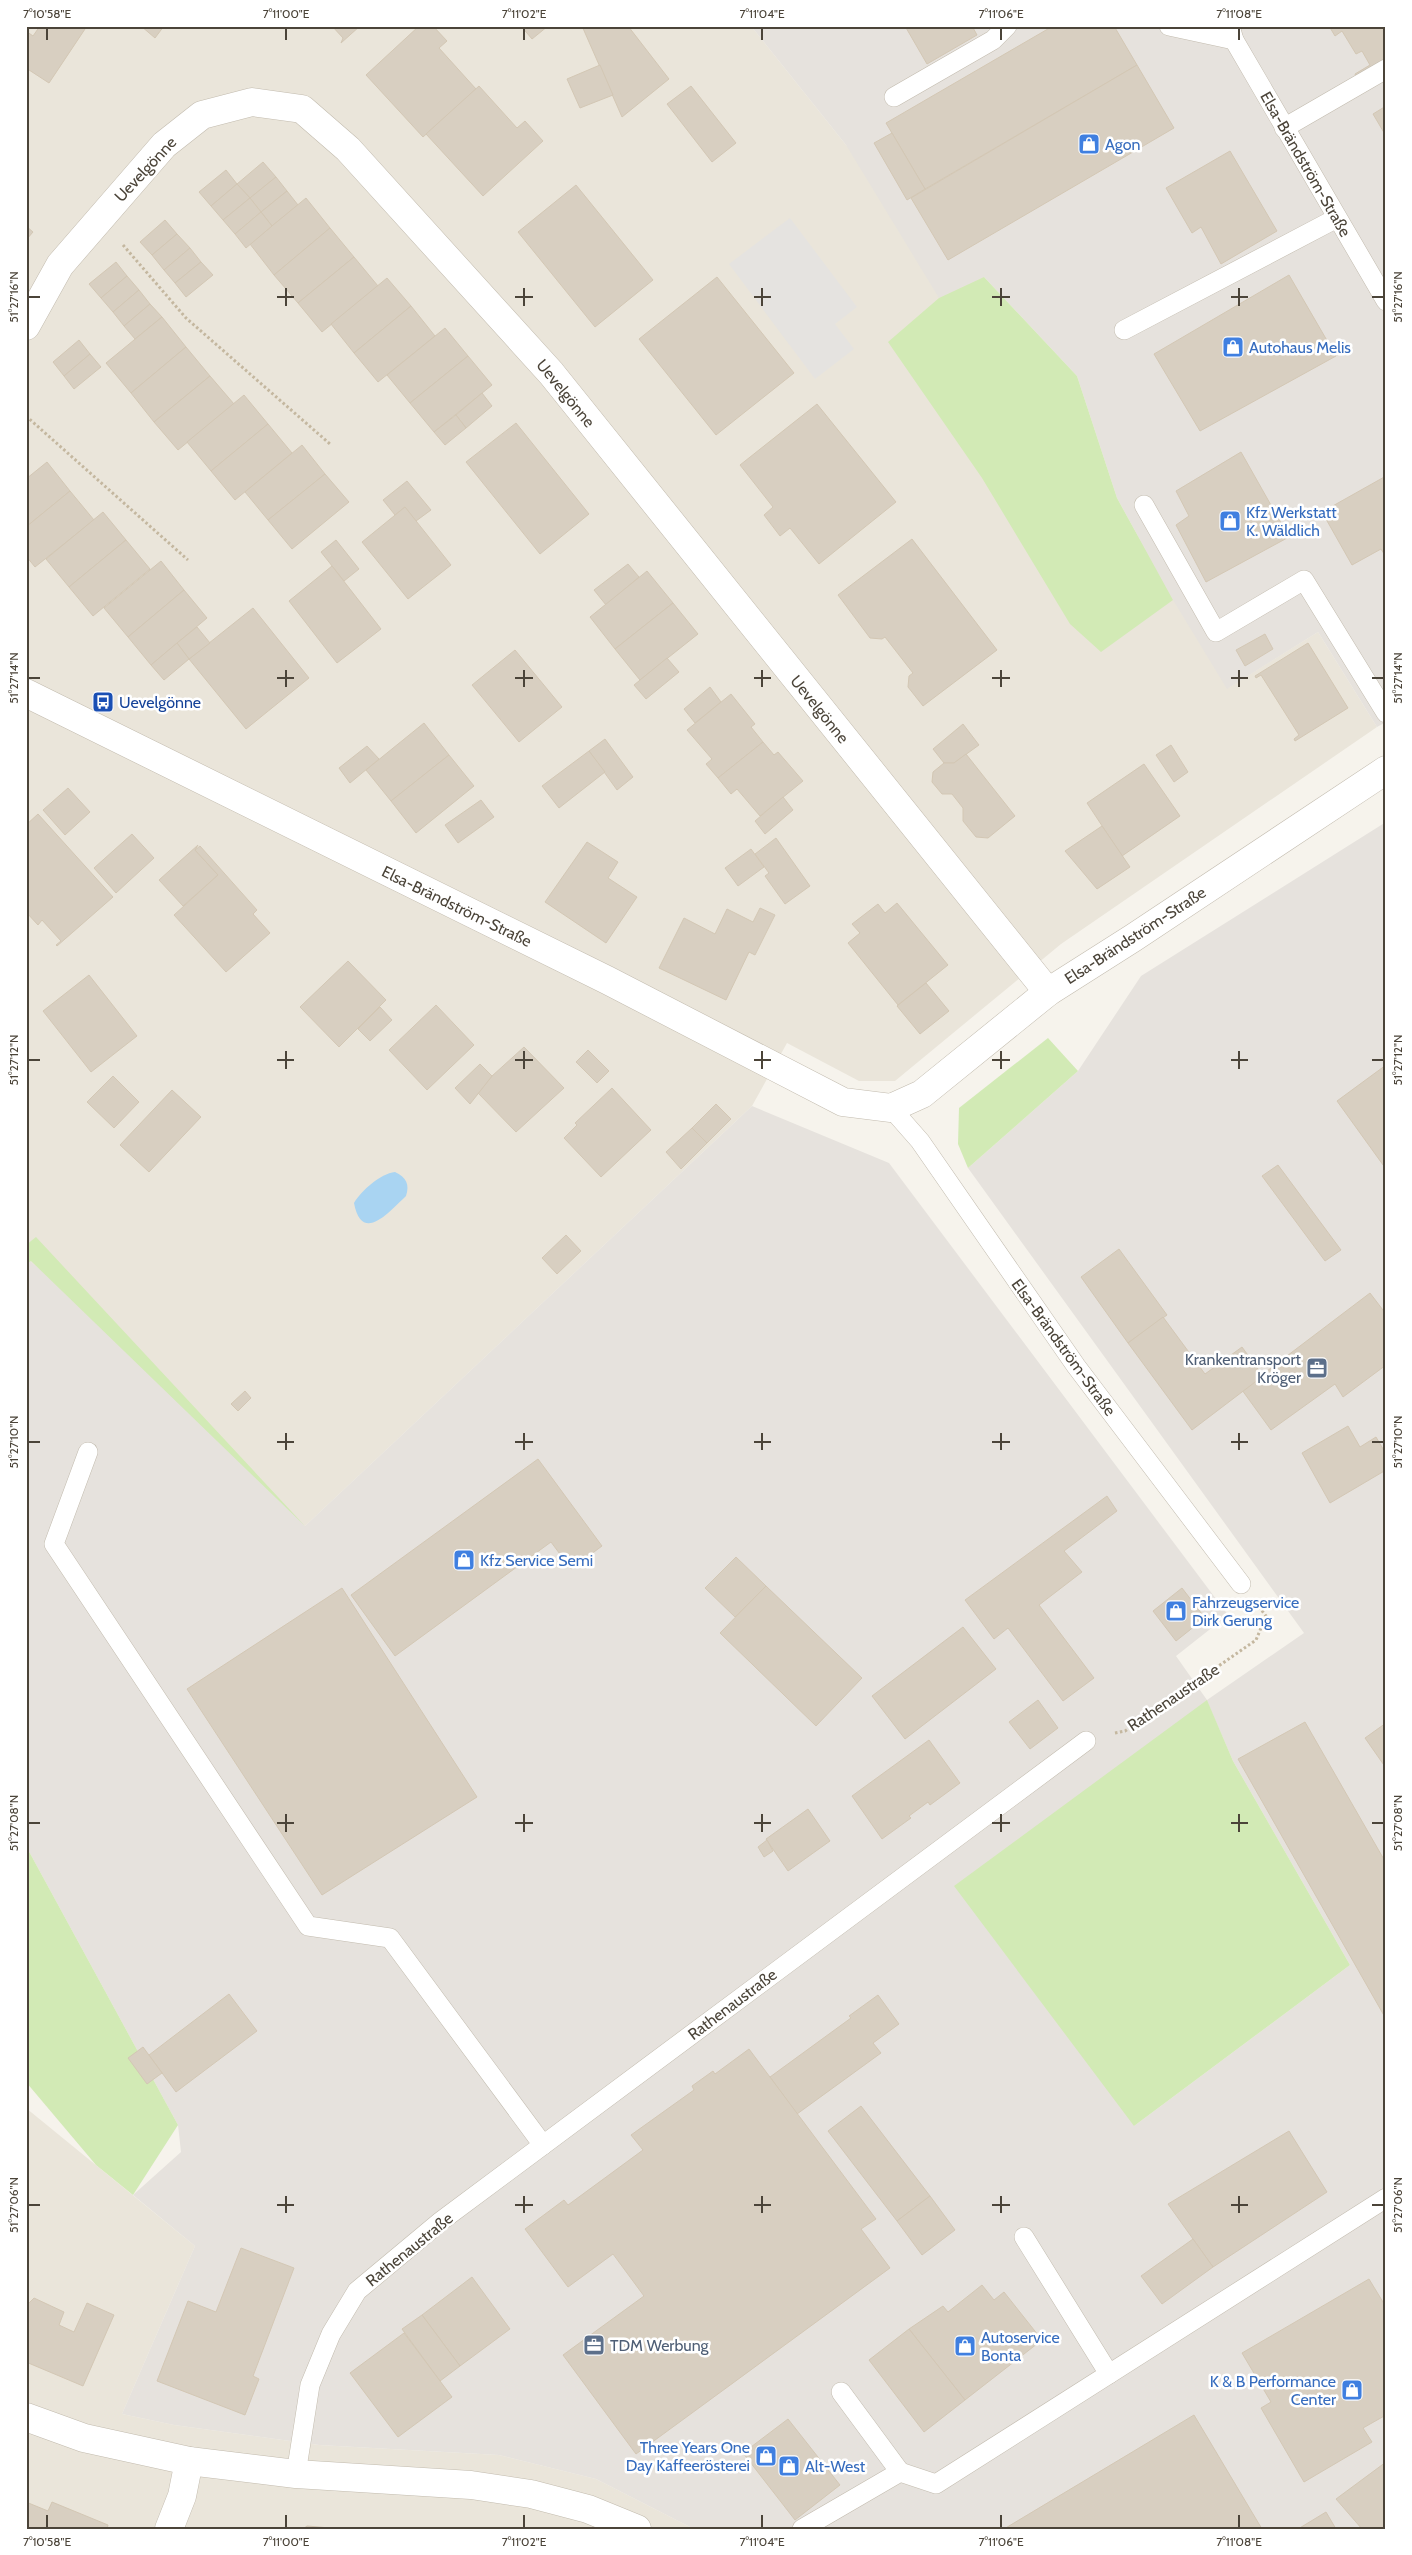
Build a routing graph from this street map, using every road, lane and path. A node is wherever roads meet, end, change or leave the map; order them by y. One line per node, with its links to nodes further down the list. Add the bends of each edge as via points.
1 (1007, 26): 5 (lane, via 993,40)
2 (1169, 26): 3 (lane)
3 (1232, 33): 6 (lane, Elsa-Brändström-Straße)
4 (1386, 69): 6 (lane)
5 (894, 97)
6 (1284, 128): 8 (lane, Elsa-Brändström-Straße)
7 (100, 218): 10 (street, Uevelgönne, via 60,265); 13 (path, via 186,318); 19 (street, Uevelgönne, via 164,146 202,114 252,102 302,109 348,149 551,374)
8 (1337, 218): 9 (lane, Elsa-Brändström-Straße); 11 (lane)
9 (1383, 288)
10 (26, 326)
11 (1124, 330)
12 (26, 416): 15 (path)
13 (330, 444)
14 (1144, 505): 17 (lane, via 1216,632 1304,580)
15 (188, 560)
16 (26, 693): 20 (street, Elsa-Brändström-Straße, via 607,980 842,1102)
17 (1386, 713)
18 (1386, 770): 19 (street, Elsa-Brändström-Straße)
19 (1048, 992): 20 (street, Elsa-Brändström-Straße, via 922,1094)
20 (891, 1108): 22 (lane, Elsa-Brändström-Straße, via 920,1141 1076,1366)
21 (88, 1452): 25 (lane, via 54,1544 308,1926 390,1938)
22 (1241, 1584)
23 (1266, 1616): 24 (path, Rathenaustraße, via 1256,1640 1125,1730)
24 (1086, 1741): 25 (lane, Rathenaustraße)
25 (544, 2145): 33 (lane, Rathenaustraße, via 441,2221 357,2291 331,2334 310,2385)
26 (1386, 2198): 28 (lane)
27 (1024, 2237): 28 (lane)
28 (1109, 2374): 32 (lane, via 936,2484)
29 (841, 2392): 32 (lane)
30 (26, 2417): 31 (street, via 84,2438)
31 (190, 2461): 33 (street); 34 (street, via 182,2496)
32 (900, 2472): 36 (lane)
33 (296, 2474): 35 (street, via 471,2485 532,2494 588,2509)
34 (169, 2529)
35 (637, 2529)
36 (802, 2529)

